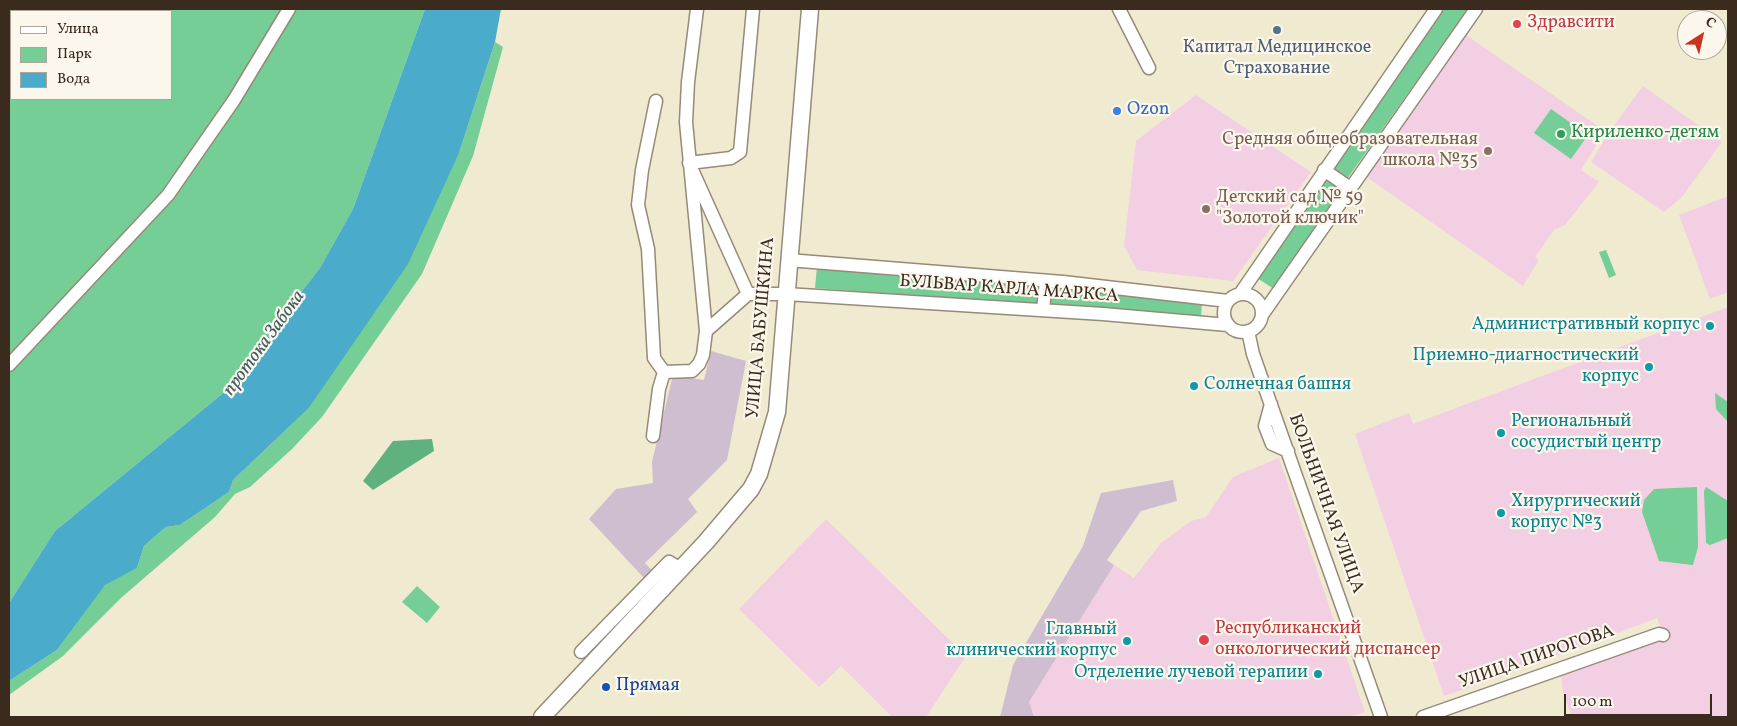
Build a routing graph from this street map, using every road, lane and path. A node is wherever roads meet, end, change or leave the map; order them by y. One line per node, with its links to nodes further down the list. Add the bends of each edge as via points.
1 (289, 9): 24 (street, via 234,100 168,195)
2 (698, 9): 10 (street, via 688,82)
3 (753, 9): 10 (street, via 740,152 731,158)
4 (810, 9): 13 (main road, УЛИЦА БАБУШКИНА)
5 (1119, 9): 8 (street)
6 (1436, 9): 11 (street)
7 (1476, 9): 12 (street)
8 (1149, 68)
9 (656, 101): 25 (street, via 638,205 648,249 654,358)
10 (689, 163): 15 (street); 22 (street)
11 (1324, 170): 12 (street); 17 (street)
12 (1350, 188): 20 (street)
13 (788, 260): 14 (street, БУЛЬВАР КАРЛА МАРКСА); 16 (main road, УЛИЦА БАБУШКИНА)
14 (1046, 281): 18 (street, БУЛЬВАР КАРЛА МАРКСА); 19 (street)
15 (748, 294): 16 (street, БУЛЬВАР КАРЛА МАРКСА); 22 (street)
16 (786, 294): 19 (street, БУЛЬВАР КАРЛА МАРКСА); 27 (main road, УЛИЦА БАБУШКИНА, via 777,412 759,474 740,503)
17 (1240, 294): 18 (street); 20 (street, via 1252,296)
18 (1228, 300): 21 (street, via 1224,316)
19 (1043, 310): 21 (street, БУЛЬВАР КАРЛА МАРКСА)
20 (1262, 315): 23 (street, via 1257,325)
21 (1228, 325): 23 (street, via 1237,331)
22 (706, 331): 25 (street, via 703,355 692,371)
23 (1248, 331): 31 (street, БОЛЬНИЧНАЯ УЛИЦА, via 1271,404 1265,426 1272,444 1288,451)
24 (9, 365)
25 (664, 372): 26 (street)
26 (653, 436)
27 (681, 569): 29 (street, via 669,562); 30 (main road, УЛИЦА БАБУШКИНА)
28 (1664, 635): 32 (street, УЛИЦА ПИРОГОВА, via 1659,634)
29 (581, 652)
30 (545, 716)
31 (1381, 717)
32 (1423, 717)

